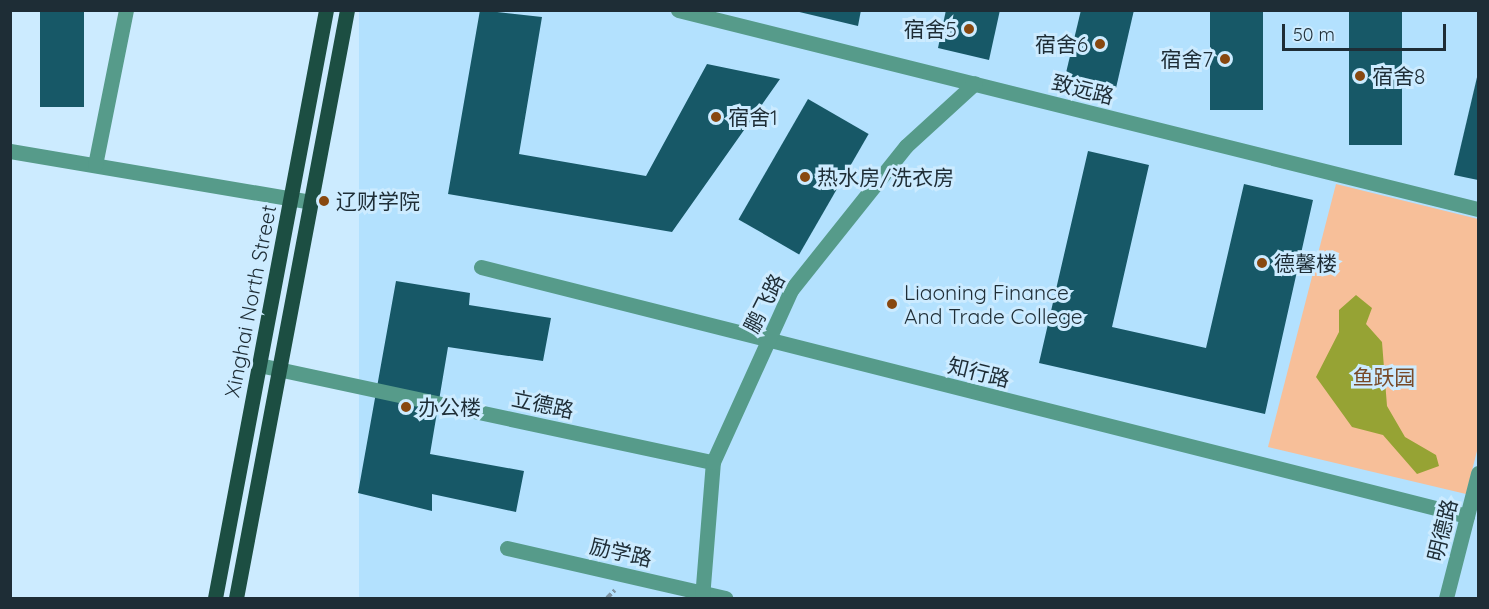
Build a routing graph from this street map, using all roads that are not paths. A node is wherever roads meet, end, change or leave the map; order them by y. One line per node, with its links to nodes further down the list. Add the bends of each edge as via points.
1 (126, 10): 7 (street)
2 (326, 10): 8 (main road, Xinghai North Street)
3 (347, 10): 9 (main road, Xinghai North Street)
4 (678, 10): 5 (street, 致远路)
5 (975, 83): 10 (street, 致远路); 12 (street, 鹏飞路, via 906,146 843,221 791,290)
6 (10, 151): 7 (street)
7 (95, 165): 8 (street)
8 (291, 199): 9 (street); 13 (main road, Xinghai North Street)
9 (311, 202): 14 (main road, Xinghai North Street)
10 (1479, 209)
11 (481, 267): 12 (street, 知行路)
12 (768, 341): 15 (street, 鹏飞路); 17 (street, 知行路)
13 (260, 365): 14 (street, 立德路); 20 (main road, Xinghai North Street)
14 (279, 369): 15 (street, 立德路); 21 (main road, Xinghai North Street)
15 (713, 462): 19 (street, 鹏飞路)
16 (1479, 473): 17 (street, 明德路)
17 (1467, 516): 23 (street, 明德路)
18 (507, 548): 19 (street, 励学路)
19 (702, 596): 22 (street, 励学路)
20 (215, 598)
21 (236, 598)
22 (725, 598)
23 (1446, 598)

